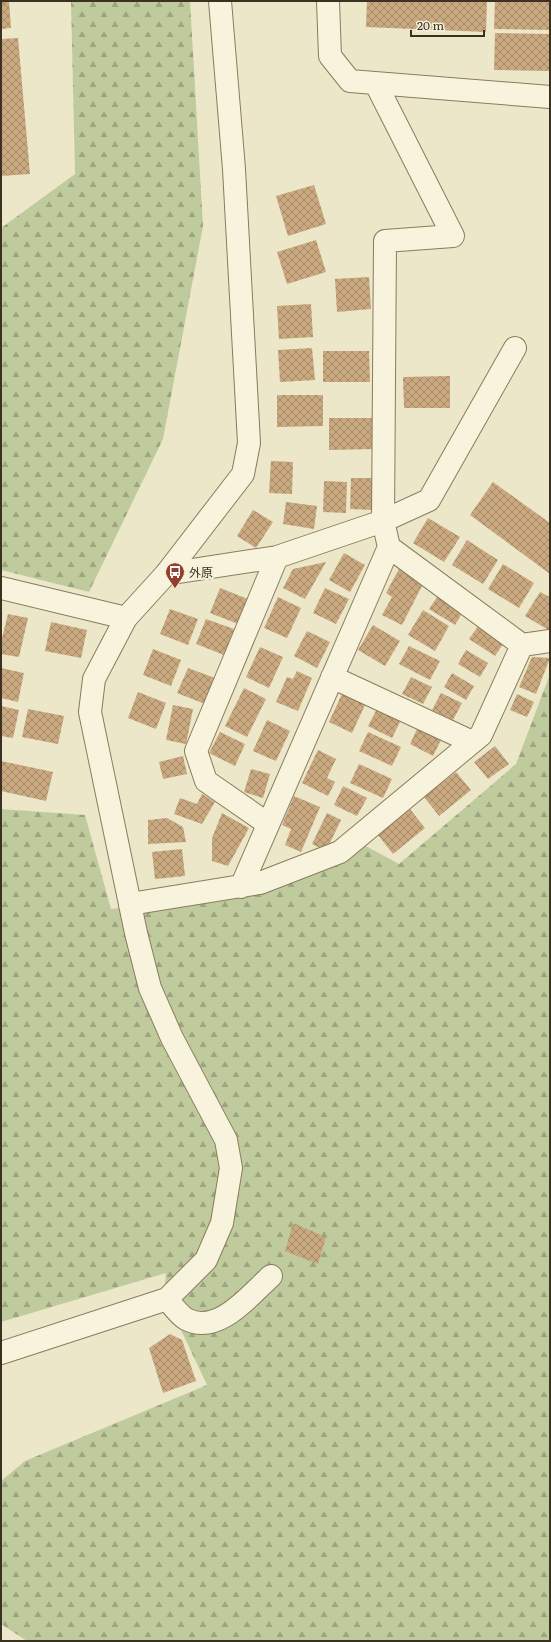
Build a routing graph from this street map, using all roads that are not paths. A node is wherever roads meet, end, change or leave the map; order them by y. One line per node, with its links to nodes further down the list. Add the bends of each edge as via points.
1 (220, 1): 9 (street, via 234,169 249,443 243,474)
2 (328, 1): 3 (street, via 330,56 350,81)
3 (376, 84): 4 (street); 6 (street, via 453,236 385,241)
4 (550, 97)
5 (515, 348): 6 (street, via 429,500)
6 (383, 521): 7 (street); 8 (street)
7 (389, 547): 13 (street); 14 (street)
8 (277, 557): 9 (street); 16 (street, via 196,751 206,781)
9 (166, 574): 11 (street)
10 (1, 588): 11 (street)
11 (126, 618): 18 (street, via 94,679 90,712)
12 (550, 641): 13 (street)
13 (522, 645): 15 (street, via 481,735)
14 (332, 677): 15 (street); 16 (street)
15 (472, 742): 17 (street, via 340,852 260,883)
16 (268, 824): 17 (street)
17 (241, 887): 18 (street)
18 (130, 904): 20 (street, via 150,988 172,1038 226,1140 231,1168 222,1223 206,1260)
19 (271, 1276): 20 (street, via 229,1314 214,1322 195,1322 185,1318)
20 (167, 1299): 21 (street)
21 (1, 1353)

